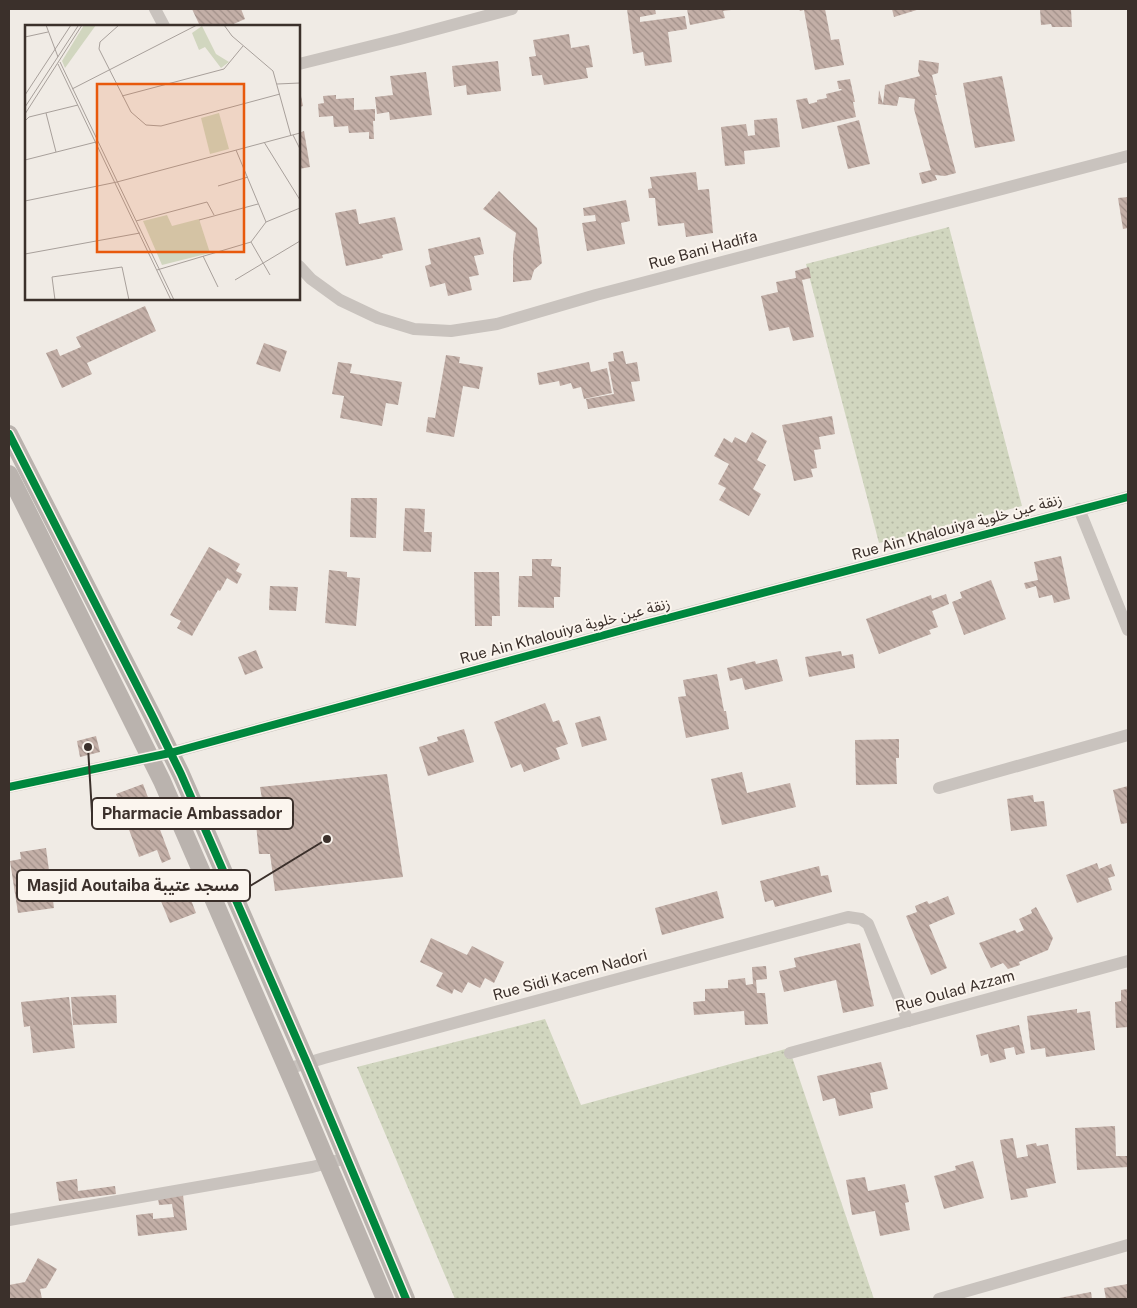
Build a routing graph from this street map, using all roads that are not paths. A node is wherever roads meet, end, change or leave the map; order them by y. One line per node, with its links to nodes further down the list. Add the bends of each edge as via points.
1 (155, 9): 3 (street)
2 (512, 9): 4 (street)
3 (163, 25)
4 (300, 64)
5 (1128, 156): 6 (street, Rue Bani Hadifa, via 596,295 497,324 451,331 414,329 378,318 340,300)
6 (300, 267)
7 (10, 441): 13 (street)
8 (9, 474): 14 (street)
9 (1128, 497): 10 (street, Rue Ain Khalouiya زنقة عين خلوية)
10 (1079, 510): 11 (street); 13 (street, Rue Ain Khalouiya زنقة عين خلوية)
11 (1128, 630)
12 (1128, 735): 16 (street)
13 (170, 753): 14 (street, Rue Ain Khalouiya زنقة عين خلوية); 20 (street)
14 (151, 758): 15 (street, Rue Ain Khalouiya زنقة عين خلوية); 21 (street)
15 (9, 787)
16 (939, 788)
17 (1128, 960): 18 (street, Rue Oulad Azzam)
18 (908, 1020): 19 (street, Rue Oulad Azzam); 20 (street, Rue Sidi Kacem Nadori, via 868,924 848,917)
19 (790, 1053)
20 (306, 1063): 21 (street, Rue Sidi Kacem Nadori); 22 (street)
21 (287, 1069): 23 (street)
22 (347, 1158): 23 (street); 27 (street)
23 (328, 1163): 24 (street); 26 (street)
24 (9, 1220)
25 (1128, 1245): 28 (street)
26 (385, 1299)
27 (406, 1299)
28 (939, 1299)

